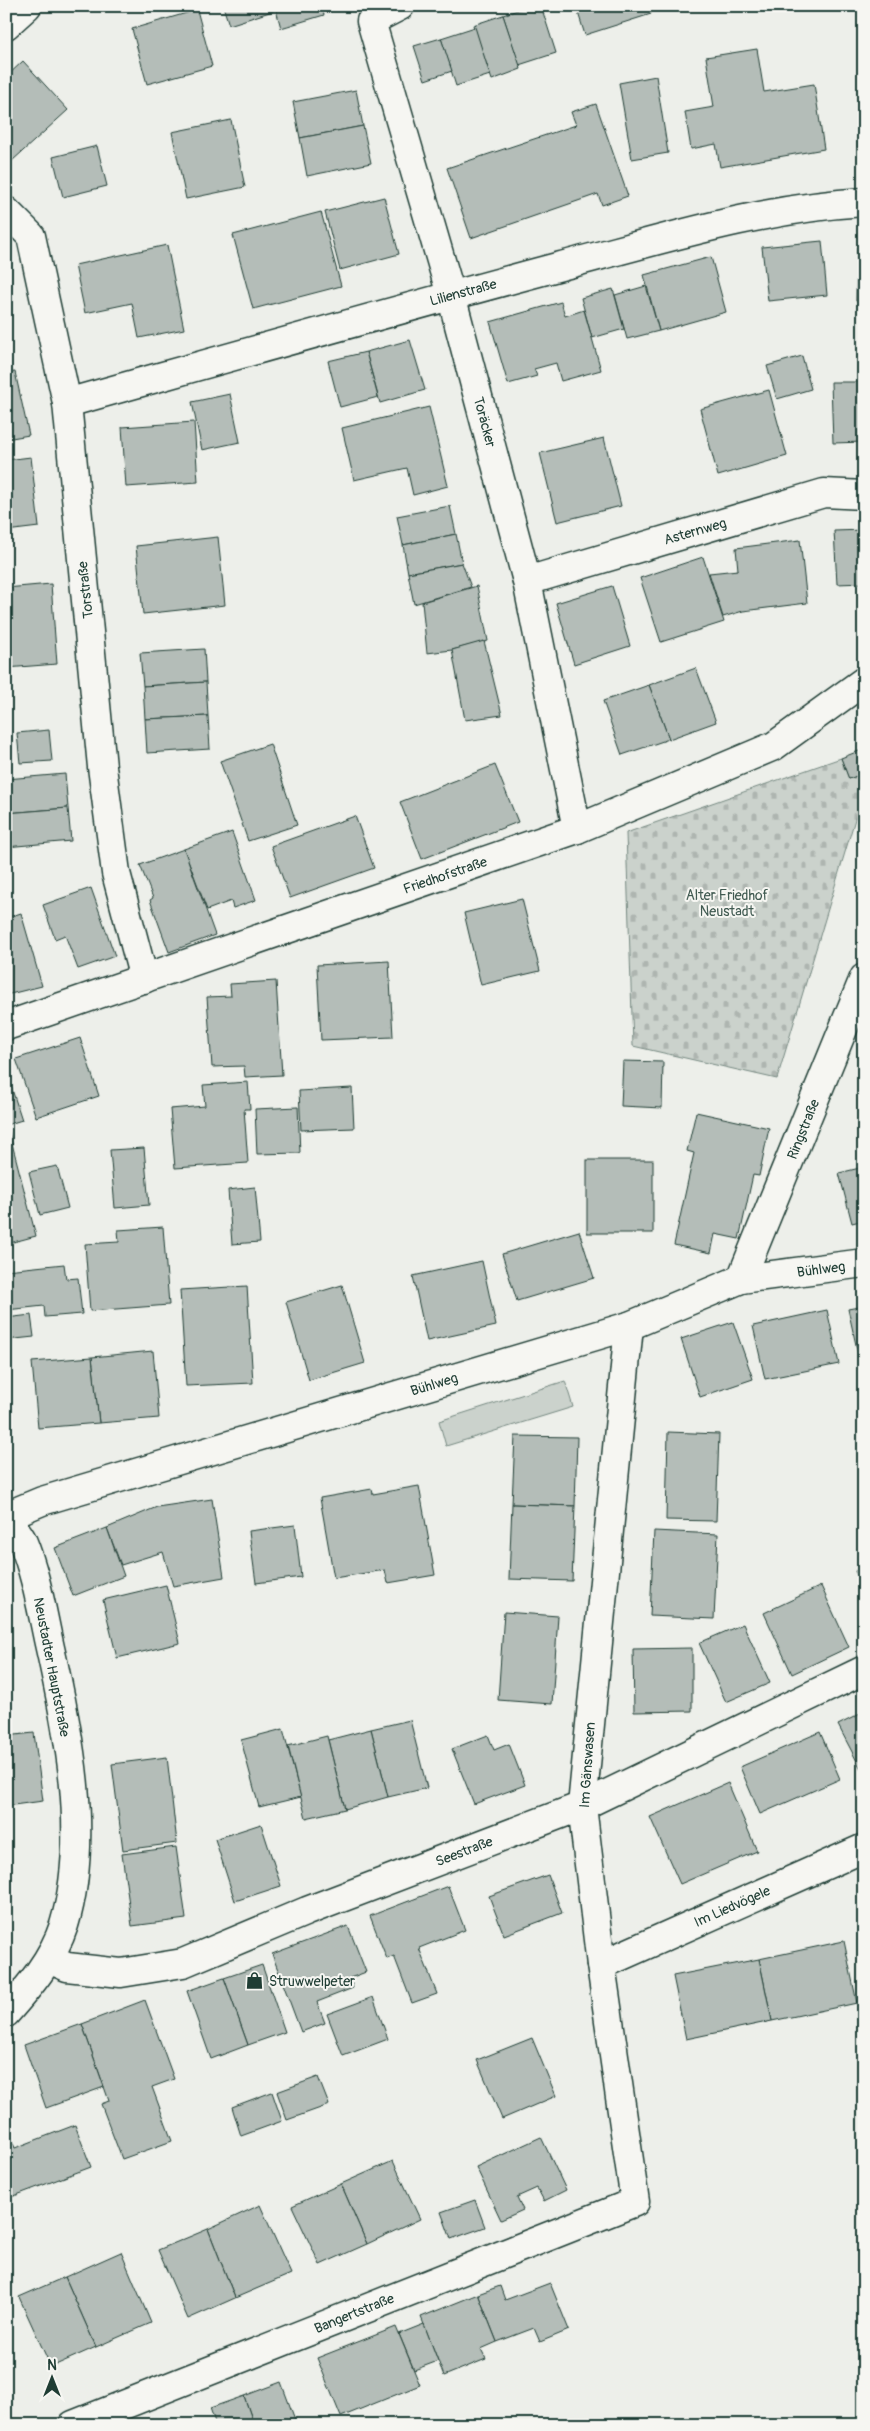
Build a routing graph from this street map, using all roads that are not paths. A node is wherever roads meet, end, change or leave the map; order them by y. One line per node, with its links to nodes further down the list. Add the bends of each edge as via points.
1 (27, 6): 3 (street)
2 (400, 6): 6 (street, Toräcker, via 371,21)
3 (6, 25)
4 (864, 202): 6 (street, Lilienstraße, via 816,205 694,231)
5 (6, 211): 7 (street, Torstraße, via 31,236)
6 (451, 295): 7 (street, Lilienstraße); 9 (street, Toräcker)
7 (67, 403): 13 (street, Torstraße, via 103,776 116,873)
8 (864, 495): 9 (street, Asternweg, via 824,493)
9 (527, 581): 11 (street, Toräcker)
10 (864, 681): 11 (street, Friedhofstraße, via 774,746)
11 (576, 829): 13 (street, Friedhofstraße)
12 (864, 978): 16 (street, Ringstraße)
13 (144, 979): 14 (street, Friedhofstraße)
14 (6, 1026)
15 (864, 1263): 16 (street, Bühlweg)
16 (742, 1279): 17 (street, Bühlweg)
17 (629, 1326): 18 (street, Bühlweg, via 48,1499); 20 (street, Im Gänswasen)
18 (6, 1517): 22 (street, Neustadter Hauptstraße, via 21,1538 41,1607 61,1698 74,1796 75,1846 71,1888 64,1925)
19 (864, 1670): 20 (street, Seestraße)
20 (582, 1806): 22 (street, Seestraße, via 183,1962 121,1973 67,1967); 23 (street, Im Gänswasen)
21 (864, 1848): 23 (street, Im Liedvögele)
22 (49, 1959): 24 (street, Neustadter Hauptstraße)
23 (601, 1965): 25 (street, Im Gänswasen)
24 (6, 2013)
25 (635, 2202): 26 (street, Bangertstraße)
26 (73, 2425)

